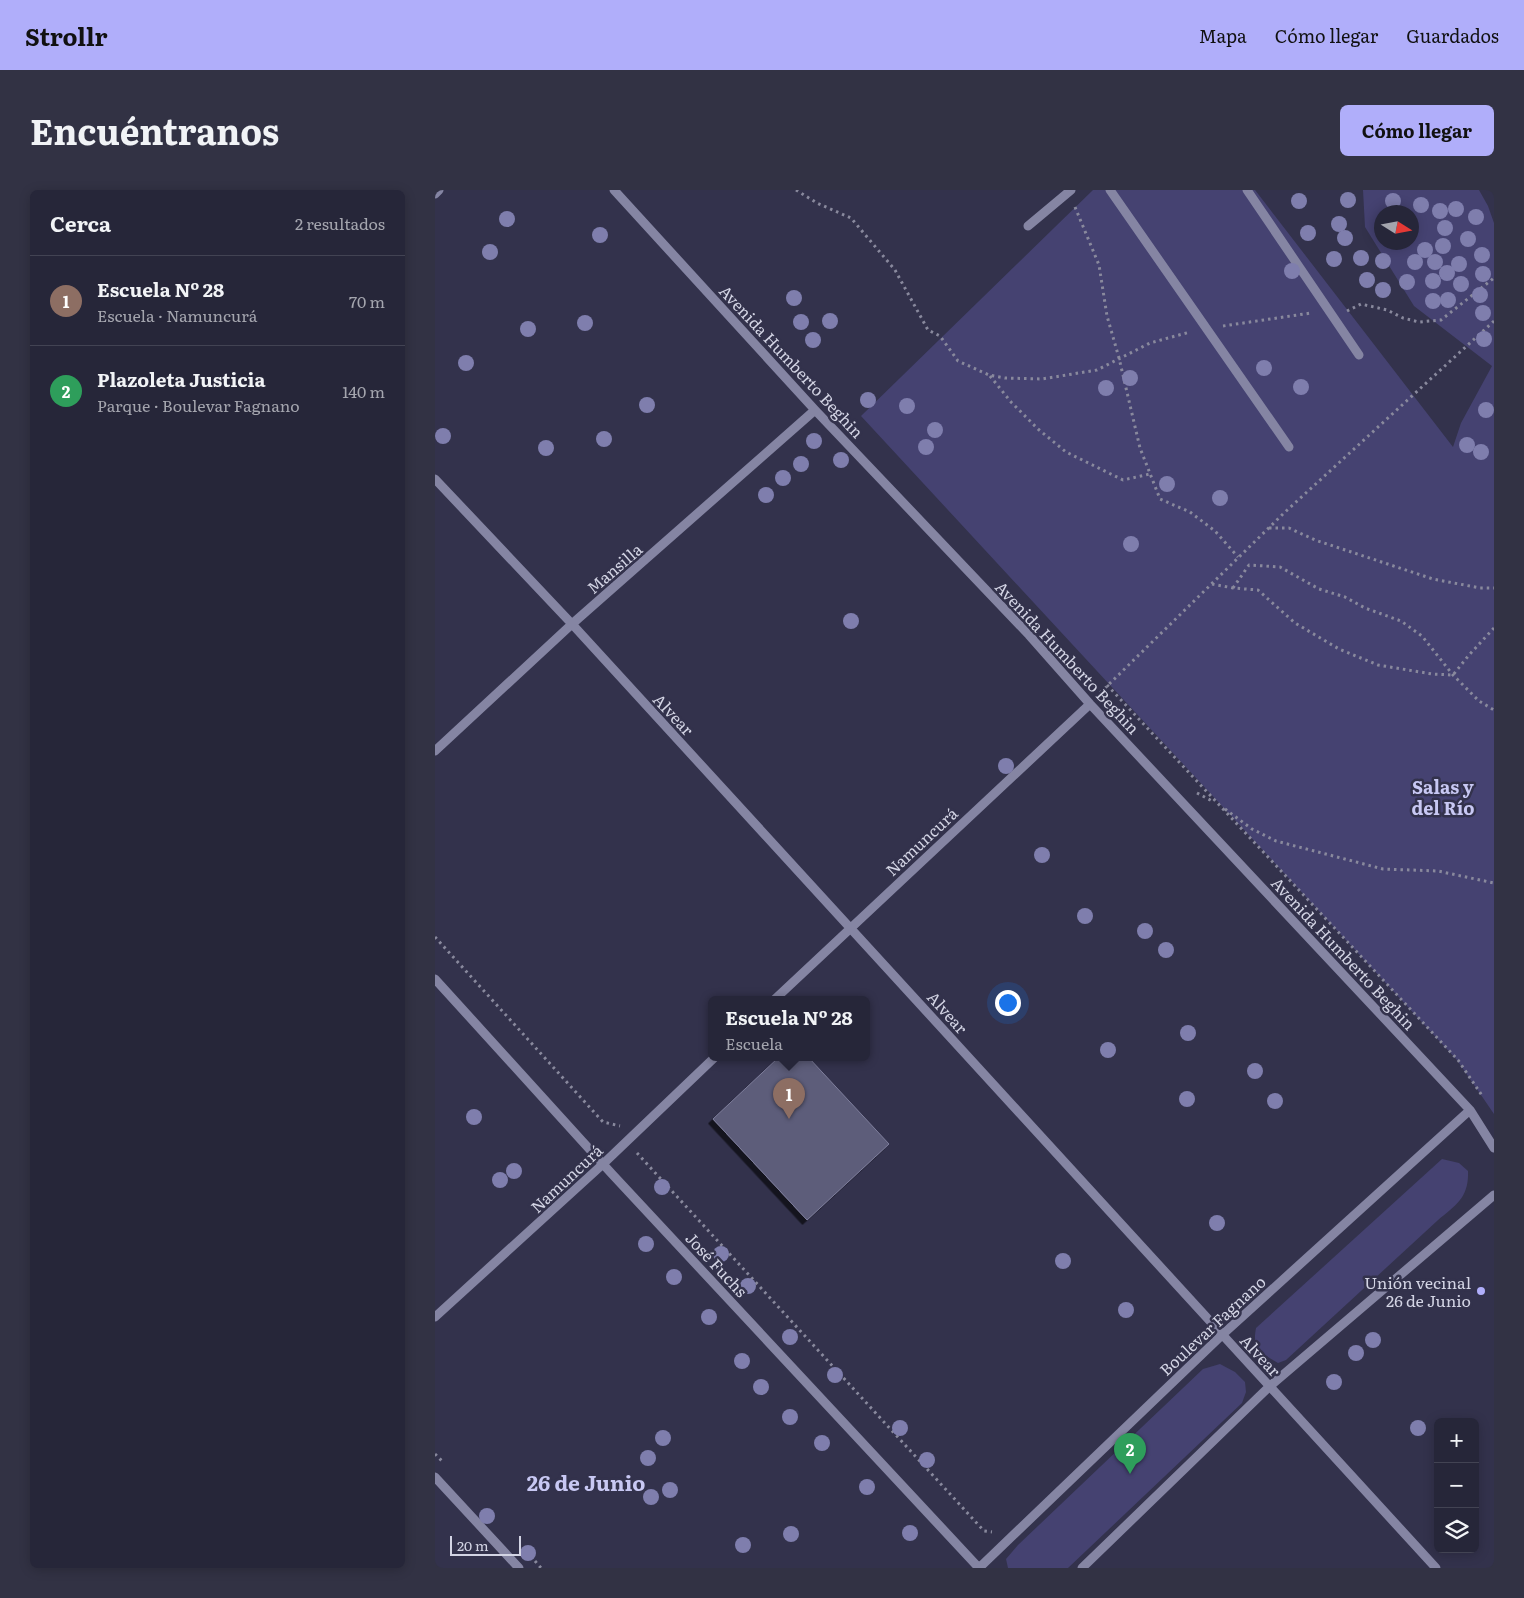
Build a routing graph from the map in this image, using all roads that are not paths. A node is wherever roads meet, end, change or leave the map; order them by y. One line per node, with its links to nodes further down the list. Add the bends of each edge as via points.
1 (439, 190): 6 (street)
2 (614, 190): 9 (street, Avenida Humberto Beghin)
3 (1110, 190): 10 (street)
4 (1247, 190): 8 (street)
5 (1070, 191): 7 (street)
6 (435, 194)
7 (1028, 226)
8 (1359, 354)
9 (815, 410): 12 (street, Mansilla); 13 (street, Avenida Humberto Beghin, via 1029,635)
10 (1289, 447)
11 (435, 479): 12 (street, Alvear)
12 (572, 624): 14 (street, Mansilla); 15 (street, Alvear)
13 (1090, 704): 15 (street, Namuncurá); 19 (street, Avenida Humberto Beghin)
14 (435, 751)
15 (850, 927): 17 (street, Namuncurá); 24 (street, Alvear)
16 (435, 979): 21 (street, José Fuchs)
17 (778, 996)
18 (711, 1061): 21 (street, Namuncurá)
19 (1470, 1110): 20 (street, Avenida Humberto Beghin); 24 (street, Boulevar Fagnano)
20 (1494, 1148)
21 (603, 1164): 23 (street, Namuncurá); 28 (street, José Fuchs)
22 (1494, 1195): 25 (street)
23 (435, 1317)
24 (1222, 1336): 25 (street, Alvear); 28 (street, Boulevar Fagnano)
25 (1270, 1386): 29 (street); 30 (street, Alvear)
26 (435, 1477): 27 (street)
27 (519, 1568)
28 (979, 1568)
29 (1081, 1568)
30 (1437, 1568)

